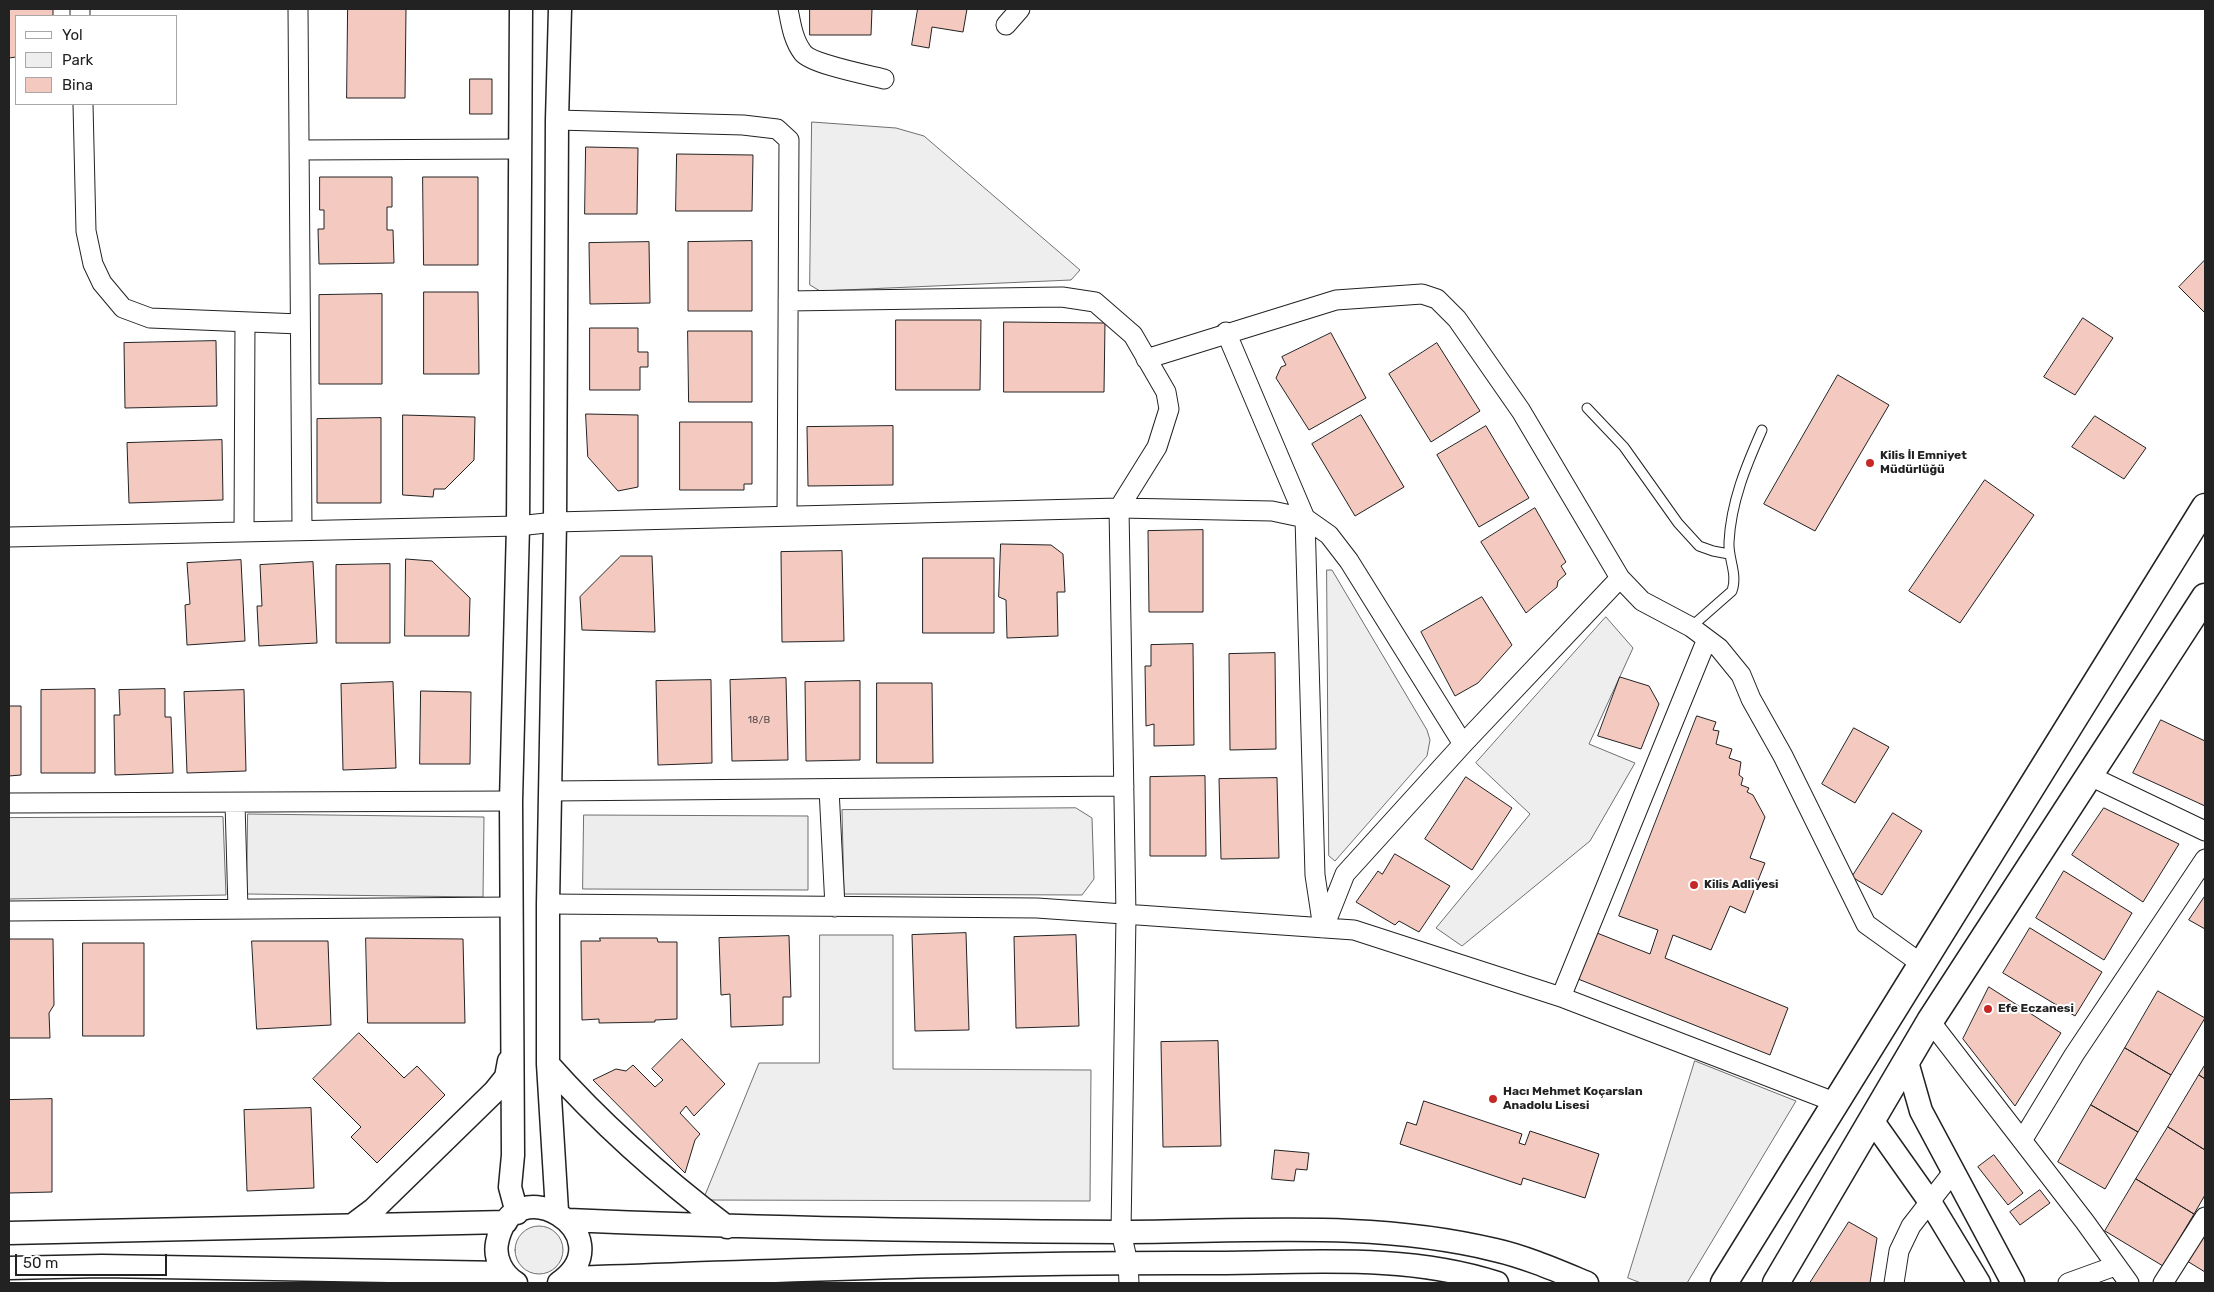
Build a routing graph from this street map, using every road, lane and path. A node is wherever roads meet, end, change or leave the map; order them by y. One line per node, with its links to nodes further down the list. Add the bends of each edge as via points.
1 (298, 9): 11 (street)
2 (521, 9): 10 (street)
3 (560, 9): 9 (street)
4 (788, 9): 7 (street, via 795,38 804,54 827,64)
5 (1020, 9): 6 (street)
6 (1006, 25)
7 (884, 79)
8 (83, 105): 13 (street, via 86,231 93,264 114,299 123,308 150,318)
9 (557, 120): 12 (street, via 743,125 777,129 789,140); 23 (street)
10 (521, 149): 11 (street); 24 (street)
11 (299, 150): 14 (street)
12 (788, 301): 16 (street, via 1062,297 1095,302 1133,335); 21 (street)
13 (245, 322): 14 (street); 26 (street)
14 (300, 324): 25 (street)
15 (1226, 332): 16 (street); 22 (street); 29 (street, via 1336,300 1422,294 1437,299 1456,319 1521,411)
16 (1146, 359): 20 (street, via 1166,392 1169,409 1157,447)
17 (1587, 408): 28 (lane, via 1624,448 1678,523 1699,546)
18 (1762, 430): 28 (lane, via 1741,479)
19 (2205, 507): 50 (main road)
20 (1119, 508): 21 (street); 22 (street, via 1272,511); 35 (street)
21 (787, 515): 23 (street)
22 (1305, 518): 33 (street, via 1329,535 1349,561); 49 (street, via 1315,874)
23 (555, 522): 24 (street); 37 (street)
24 (518, 526): 25 (street); 38 (street)
25 (302, 529): 26 (street)
26 (244, 530): 27 (street)
27 (9, 537)
28 (1729, 554): 31 (lane, via 1734,574 1732,591)
29 (1620, 578): 31 (street, via 1642,601); 33 (street)
30 (2205, 596): 34 (main road)
31 (1691, 627): 32 (street)
32 (1707, 639): 50 (street, via 1741,675 1866,924); 51 (street)
33 (1463, 744): 49 (street, via 1344,874)
34 (2090, 776): 41 (street); 52 (main road)
35 (1124, 786): 36 (street); 48 (street)
36 (829, 789): 37 (street); 44 (street)
37 (550, 791): 43 (street)
38 (511, 801): 40 (street); 45 (street)
39 (9, 803): 40 (street)
40 (235, 803): 46 (street)
41 (2205, 831)
42 (2205, 859): 58 (street)
43 (548, 904): 44 (street); 55 (street)
44 (835, 906): 48 (street, via 1038,908)
45 (511, 907): 46 (street); 53 (street)
46 (238, 909): 47 (street)
47 (9, 910)
48 (1126, 915): 49 (street); 66 (street)
49 (1323, 928): 51 (street, via 1354,930)
50 (1923, 965): 56 (main road)
51 (1560, 997): 56 (street)
52 (1930, 1021): 54 (main road); 58 (street)
53 (512, 1046): 62 (street); 64 (street, via 506,1077 494,1092 374,1209)
54 (1907, 1062): 57 (main road); 59 (street, via 1922,1111)
55 (548, 1064): 61 (street); 65 (street, via 588,1109 670,1183)
56 (1837, 1103): 76 (main road)
57 (1872, 1120): 60 (street); 77 (main road)
58 (2022, 1139): 68 (street)
59 (1953, 1172): 60 (street); 80 (street)
60 (1930, 1202): 78 (street, via 1911,1226 1899,1251); 79 (street)
61 (562, 1216): 62 (street, via 544,1207 530,1208); 65 (street); 73 (street, via 576,1231 579,1245 573,1271)
62 (512, 1217): 64 (street); 72 (street, via 499,1234 497,1247 498,1260)
63 (2205, 1217): 83 (street)
64 (354, 1224): 67 (street)
65 (727, 1227): 66 (street)
66 (1121, 1232): 70 (street); 75 (street, via 1324,1228 1427,1238 1496,1250)
67 (9, 1233)
68 (2115, 1266): 81 (street); 82 (street)
69 (9, 1268): 72 (street, via 102,1266)
70 (1128, 1273): 71 (street); 74 (street, via 1405,1263)
71 (699, 1278): 73 (street)
72 (512, 1280)
73 (563, 1281)
74 (1497, 1283)
75 (1587, 1283)
76 (1724, 1283)
77 (1776, 1283)
78 (1894, 1283)
79 (1979, 1283)
80 (2012, 1283)
81 (2068, 1283)
82 (2129, 1283)
83 (2163, 1283)

